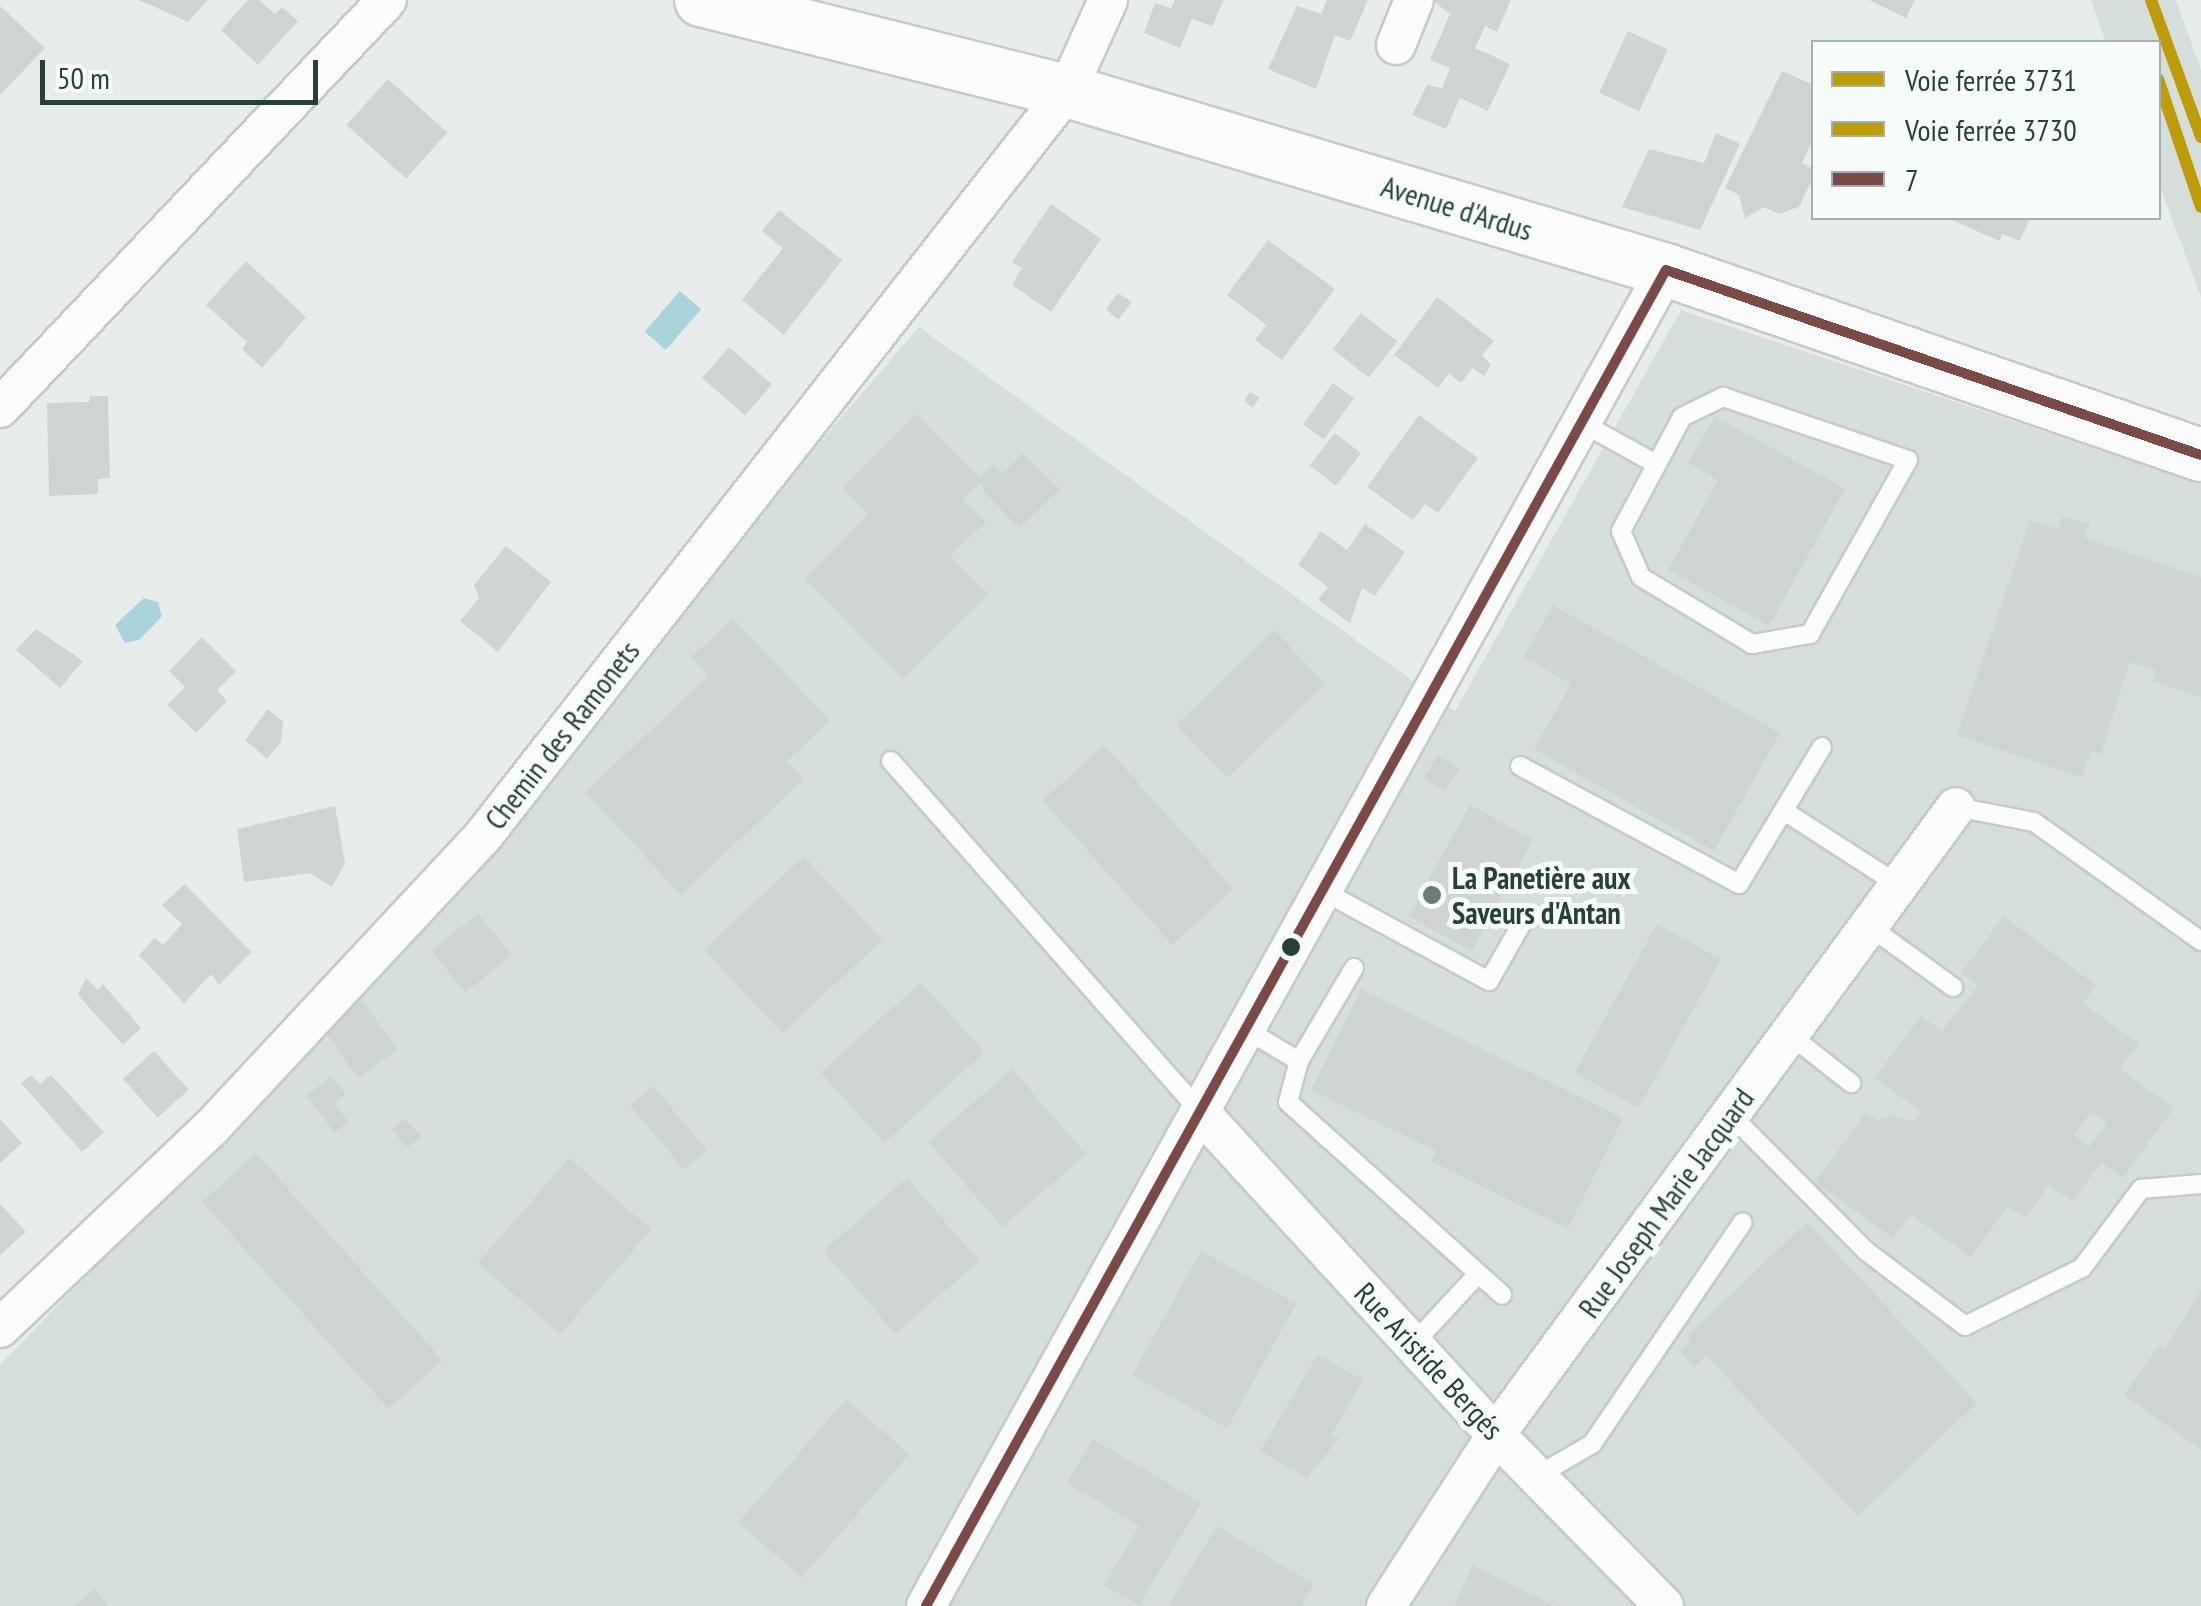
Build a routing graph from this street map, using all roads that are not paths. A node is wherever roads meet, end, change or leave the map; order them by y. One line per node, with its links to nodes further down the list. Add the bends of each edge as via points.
1 (386, 0): 8 (street)
2 (701, 0): 6 (main road, Avenue d'Ardus)
3 (1108, 0): 6 (street, Chemin des Ramonets)
4 (1414, 0): 5 (street)
5 (1396, 46)
6 (1067, 91): 7 (main road, Avenue d'Ardus); 34 (street, Chemin des Ramonets, via 484,834 210,1130)
7 (1666, 270): 9 (street); 10 (main road, Avenue d'Ardus)
8 (0, 408)
9 (1582, 424): 11 (lane); 18 (street)
10 (2201, 455)
11 (1656, 464): 11 (lane, via 1682,417 1723,396 1908,460 1810,634 1752,644 1641,578 1621,530)
12 (1822, 747): 16 (lane)
13 (891, 760): 28 (lane)
14 (1520, 766): 16 (lane, via 1739,884)
15 (1956, 807): 17 (street, Rue Joseph Marie Jacquard); 21 (lane, via 2034,822)
16 (1784, 811): 17 (lane)
17 (1899, 885): 20 (street, Rue Joseph Marie Jacquard)
18 (1323, 891): 19 (lane, via 1490,981); 24 (street)
19 (1521, 925)
20 (1870, 926): 23 (lane); 25 (street, Rue Joseph Marie Jacquard)
21 (2201, 941)
22 (1354, 968): 26 (lane)
23 (1952, 988)
24 (1245, 1029): 26 (lane); 28 (street)
25 (1790, 1034): 27 (lane); 29 (street, Rue Joseph Marie Jacquard)
26 (1298, 1061): 32 (lane, via 1288,1102)
27 (1851, 1083)
28 (1200, 1112): 35 (street, Rue Aristide Bergés); 38 (street)
29 (1730, 1114): 30 (lane, via 1866,1251 1965,1326 2082,1268 2141,1190); 36 (street, Rue Joseph Marie Jacquard)
30 (2201, 1184)
31 (1742, 1222): 37 (lane, via 1592,1444)
32 (1478, 1274): 33 (lane); 35 (lane)
33 (1502, 1295)
34 (0, 1328)
35 (1413, 1344): 36 (street, Rue Aristide Bergés)
36 (1497, 1436): 37 (street, Rue Aristide Bergés); 39 (street, Rue Joseph Marie Jacquard)
37 (1536, 1476): 40 (street, Rue Aristide Bergés)
38 (926, 1606)
39 (1386, 1606)
40 (1664, 1606)

